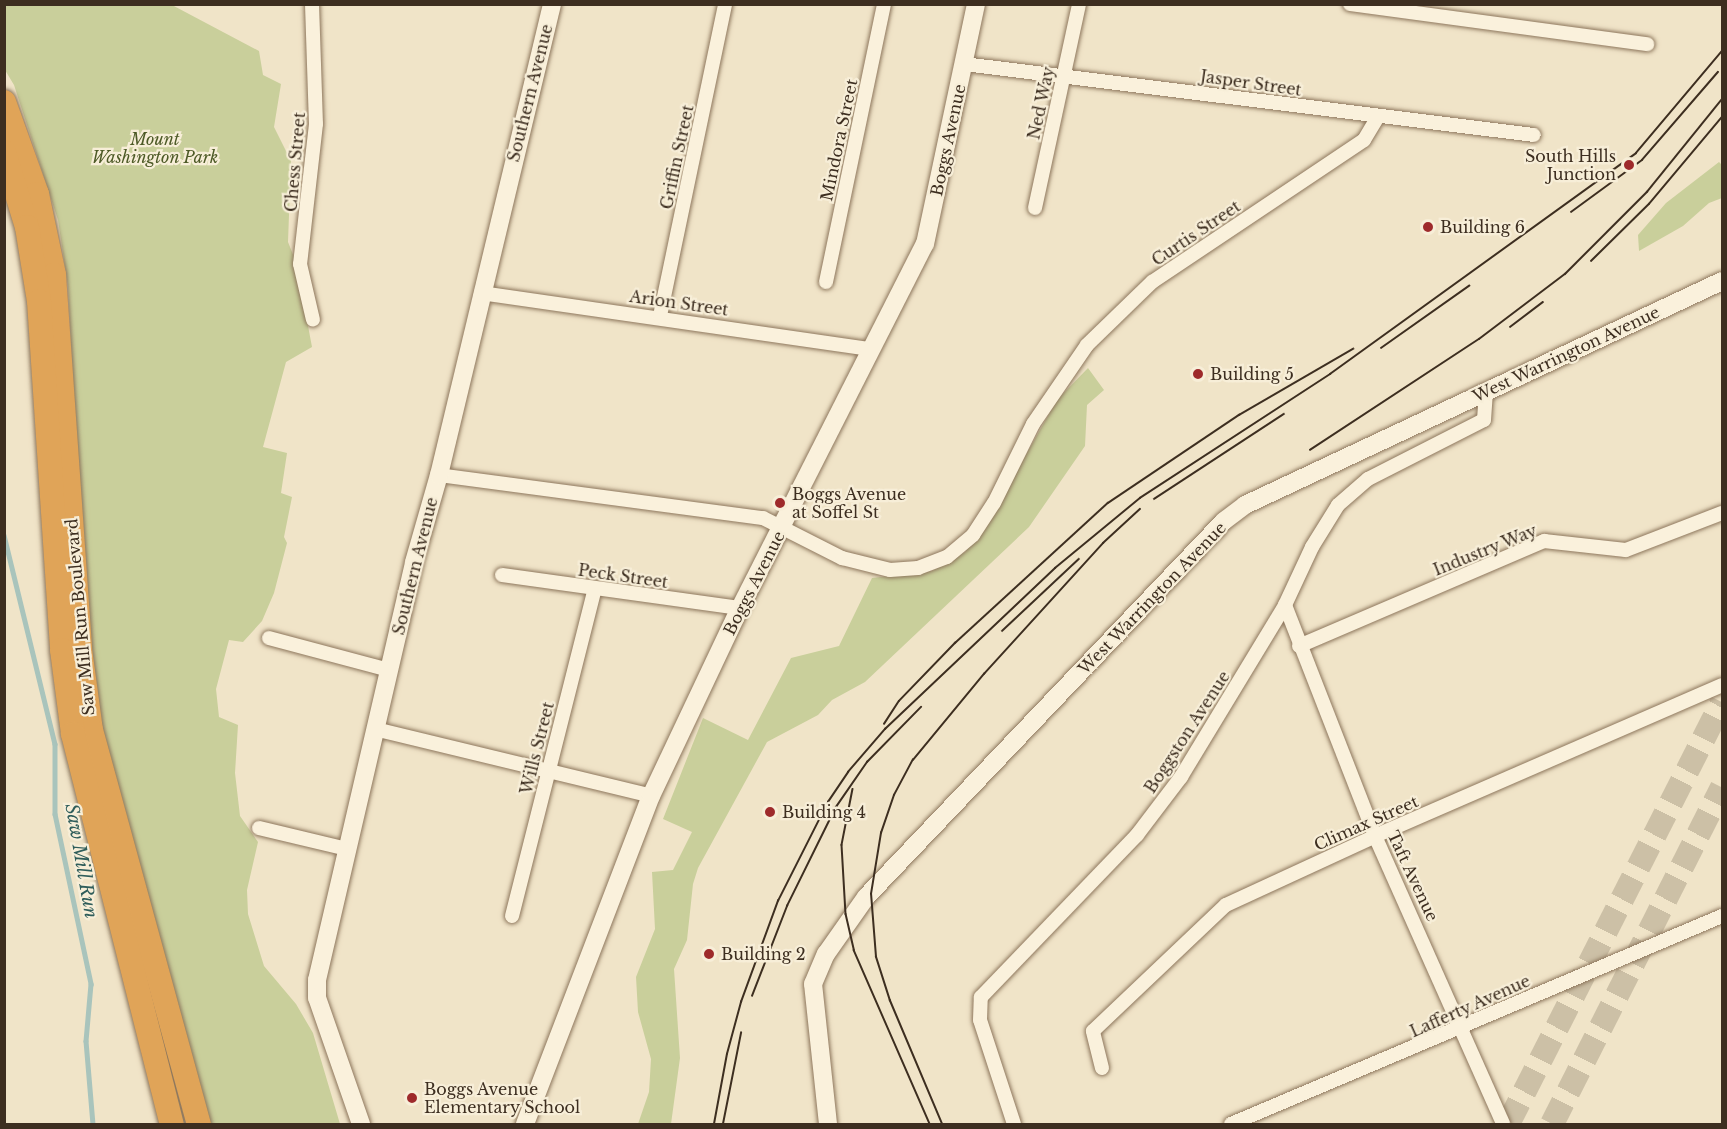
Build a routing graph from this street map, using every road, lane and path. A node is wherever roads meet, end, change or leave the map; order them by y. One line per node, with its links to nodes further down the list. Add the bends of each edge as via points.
1 (312, 4): 22 (street, Chess Street, via 316,124 300,264)
2 (552, 4): 20 (street, Southern Avenue)
3 (725, 4): 21 (street, Griffin Street)
4 (884, 4): 19 (street, Mindora Street)
5 (976, 4): 11 (street, Boggs Avenue)
6 (1079, 4): 12 (street, Ned Way)
7 (1350, 4): 9 (street)
8 (1462, 4): 9 (street)
9 (1460, 19): 10 (street)
10 (1647, 45)
11 (964, 64): 12 (street, Jasper Street); 23 (street, Boggs Avenue, via 925,244)
12 (1064, 78): 14 (street, Jasper Street, via 1169,88); 17 (street, Ned Way)
13 (4, 102): 47 (highway, Saw Mill Run Boulevard, via 37,194 54,275 80,649 90,730)
14 (1377, 118): 15 (street, Jasper Street); 27 (street, Curtis Street, via 1364,140 1152,282 1087,345 1050,397 973,535 947,556 918,568 890,570 842,558)
15 (1534, 135)
16 (4, 152): 46 (highway, Saw Mill Run Boulevard, via 27,227 39,301 62,650 73,734)
17 (1035, 208)
18 (1722, 281): 24 (street, West Warrington Avenue)
19 (826, 282)
20 (481, 293): 21 (street, Arion Street); 25 (street, Southern Avenue)
21 (660, 316): 23 (street, Arion Street)
22 (313, 320)
23 (872, 349): 27 (street, Boggs Avenue)
24 (1486, 391): 30 (street, Boggston Avenue, via 1484,420 1368,478 1338,505 1312,547); 50 (street, West Warrington Avenue, via 1245,505 1224,521 866,897 826,954 813,984)
25 (439, 476): 27 (street, Curtis Street, via 763,518); 34 (street, Southern Avenue)
26 (1722, 513): 33 (street, Industry Way, via 1626,550 1544,541)
27 (783, 525): 31 (street, Boggs Avenue)
28 (502, 575): 29 (street, Peck Street)
29 (595, 589): 31 (street, Peck Street); 37 (street, Wills Street)
30 (1285, 605): 33 (street, Taft Avenue); 51 (street, Boggston Avenue, via 1181,777 1137,835 981,997 980,1020)
31 (740, 608): 38 (street, Boggs Avenue)
32 (269, 638): 34 (street)
33 (1299, 646): 40 (street, Taft Avenue)
34 (389, 670): 36 (street, Southern Avenue)
35 (1722, 685): 40 (street, Climax Street)
36 (375, 729): 37 (street); 41 (street, Southern Avenue)
37 (548, 771): 38 (street); 42 (street, Wills Street)
38 (651, 796): 49 (street, Boggs Avenue)
39 (259, 828): 41 (street)
40 (1375, 836): 44 (street, Taft Avenue); 45 (street, Climax Street, via 1226,905 1094,1031)
41 (347, 849): 48 (street, Southern Avenue, via 317,980 317,998)
42 (512, 916)
43 (1722, 916): 44 (street, Lafferty Avenue)
44 (1462, 1026): 52 (street, Lafferty Avenue, via 1370,1069); 53 (street, Taft Avenue)
45 (1102, 1068)
46 (172, 1125)
47 (199, 1125)
48 (361, 1125)
49 (525, 1125)
50 (828, 1125)
51 (1014, 1125)
52 (1231, 1125)
53 (1503, 1125)

